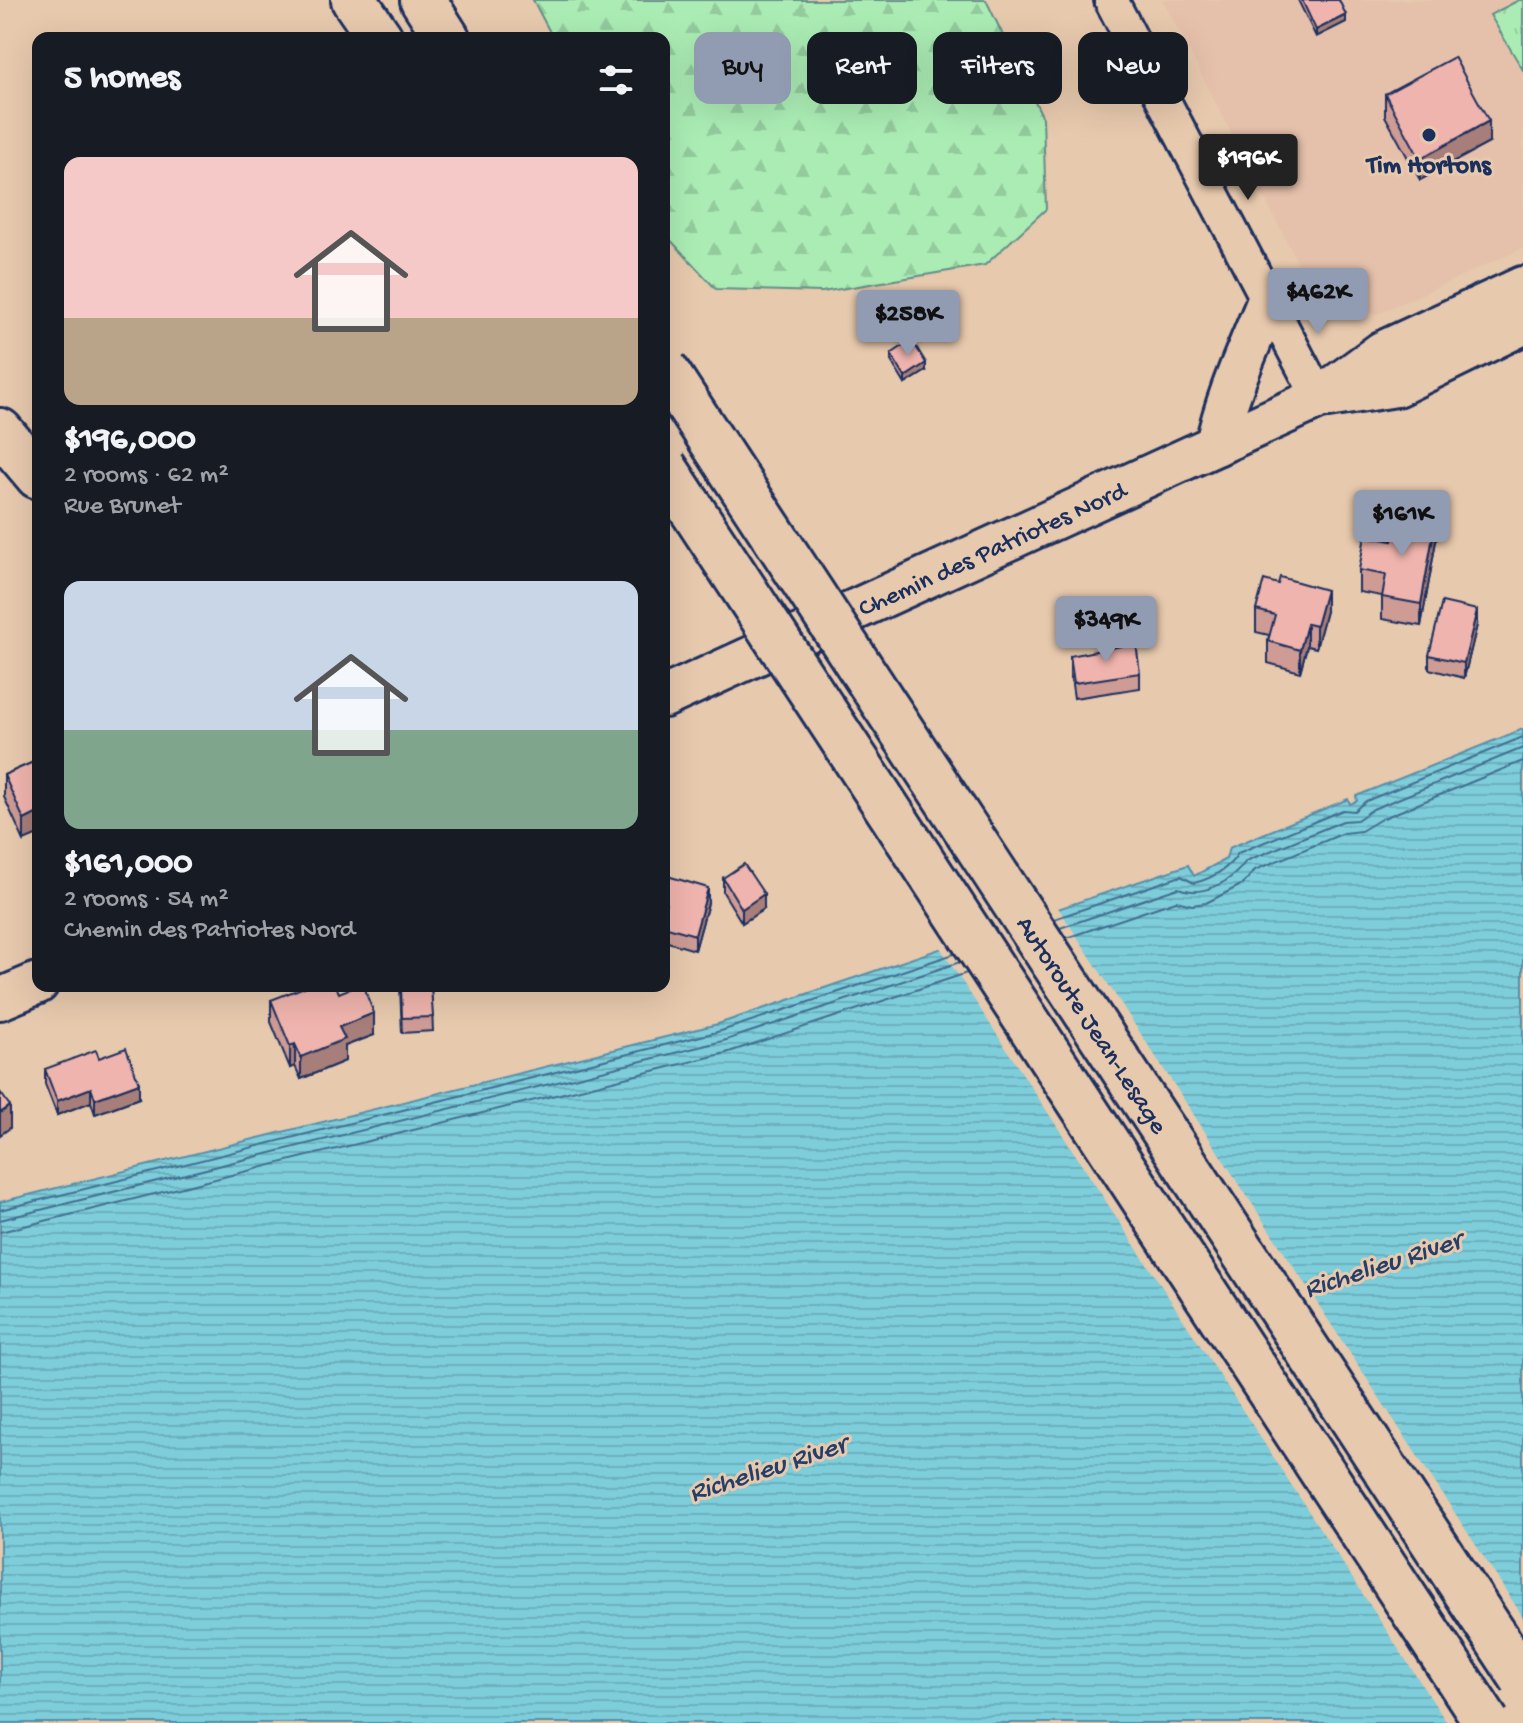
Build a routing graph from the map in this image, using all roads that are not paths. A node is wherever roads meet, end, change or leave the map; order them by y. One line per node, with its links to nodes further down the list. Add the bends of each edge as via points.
1 (354, 0): 4 (highway)
2 (423, 0): 5 (highway)
3 (1111, 0): 7 (street)
4 (376, 32)
5 (443, 32)
6 (1523, 287): 10 (main road, Chemin des Patriotes Nord, via 1382,352)
7 (1268, 300): 10 (street); 12 (main road, via 1224,402)
8 (1523, 324): 10 (main road, Chemin des Patriotes Nord, via 1396,386)
9 (670, 377): 18 (highway, Autoroute Jean-Lesage, bridge)
10 (1319, 398): 12 (main road, Chemin des Patriotes Nord)
11 (0, 431): 13 (highway)
12 (1216, 445): 15 (main road, Chemin des Patriotes Nord)
13 (32, 469)
14 (670, 476): 19 (highway, Autoroute Jean-Lesage, bridge)
15 (670, 694)
16 (32, 986): 17 (main road)
17 (0, 999)
18 (1523, 1679)
19 (1487, 1723)

